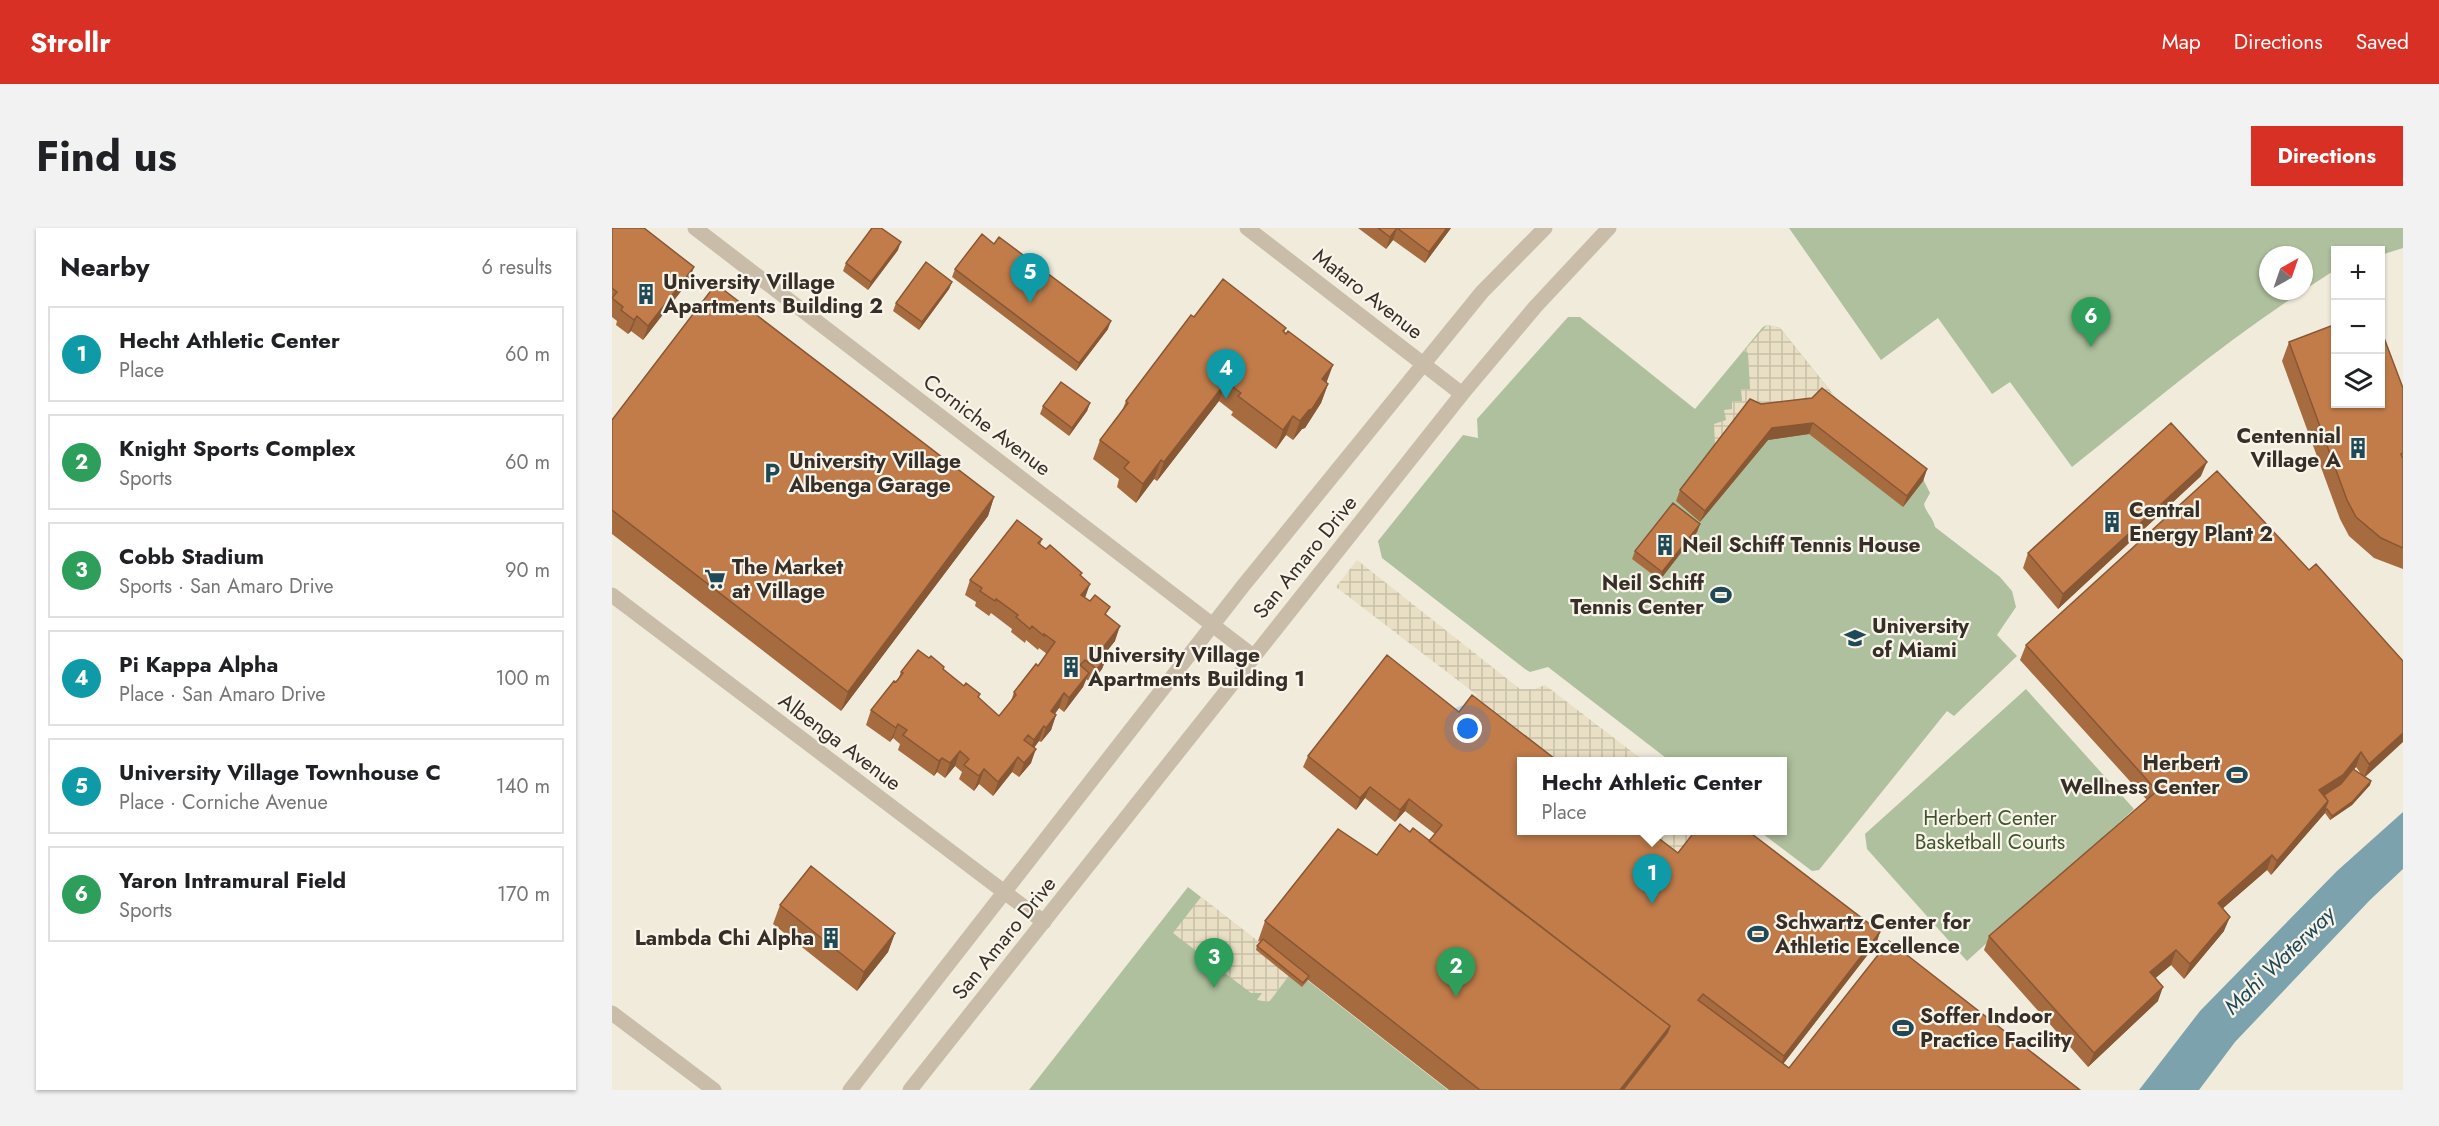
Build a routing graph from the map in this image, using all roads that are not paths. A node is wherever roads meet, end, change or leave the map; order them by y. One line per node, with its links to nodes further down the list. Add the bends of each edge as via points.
1 (694, 228): 8 (street, Corniche Avenue)
2 (1247, 228): 5 (street, Mataro Avenue)
3 (1545, 228): 5 (street, San Amaro Drive, via 1482,292)
4 (1609, 228): 6 (street, San Amaro Drive)
5 (1423, 363): 6 (street, Mataro Avenue); 8 (street, San Amaro Drive)
6 (1462, 394): 9 (street, San Amaro Drive)
7 (612, 595): 10 (street, Albenga Avenue)
8 (1213, 624): 9 (street, Corniche Avenue); 10 (street, San Amaro Drive)
9 (1253, 656): 11 (street, San Amaro Drive)
10 (1005, 893): 11 (street, Albenga Avenue); 14 (street, San Amaro Drive)
11 (1044, 921): 15 (street, San Amaro Drive)
12 (612, 1013): 13 (street)
13 (714, 1090)
14 (850, 1090)
15 (910, 1090)

